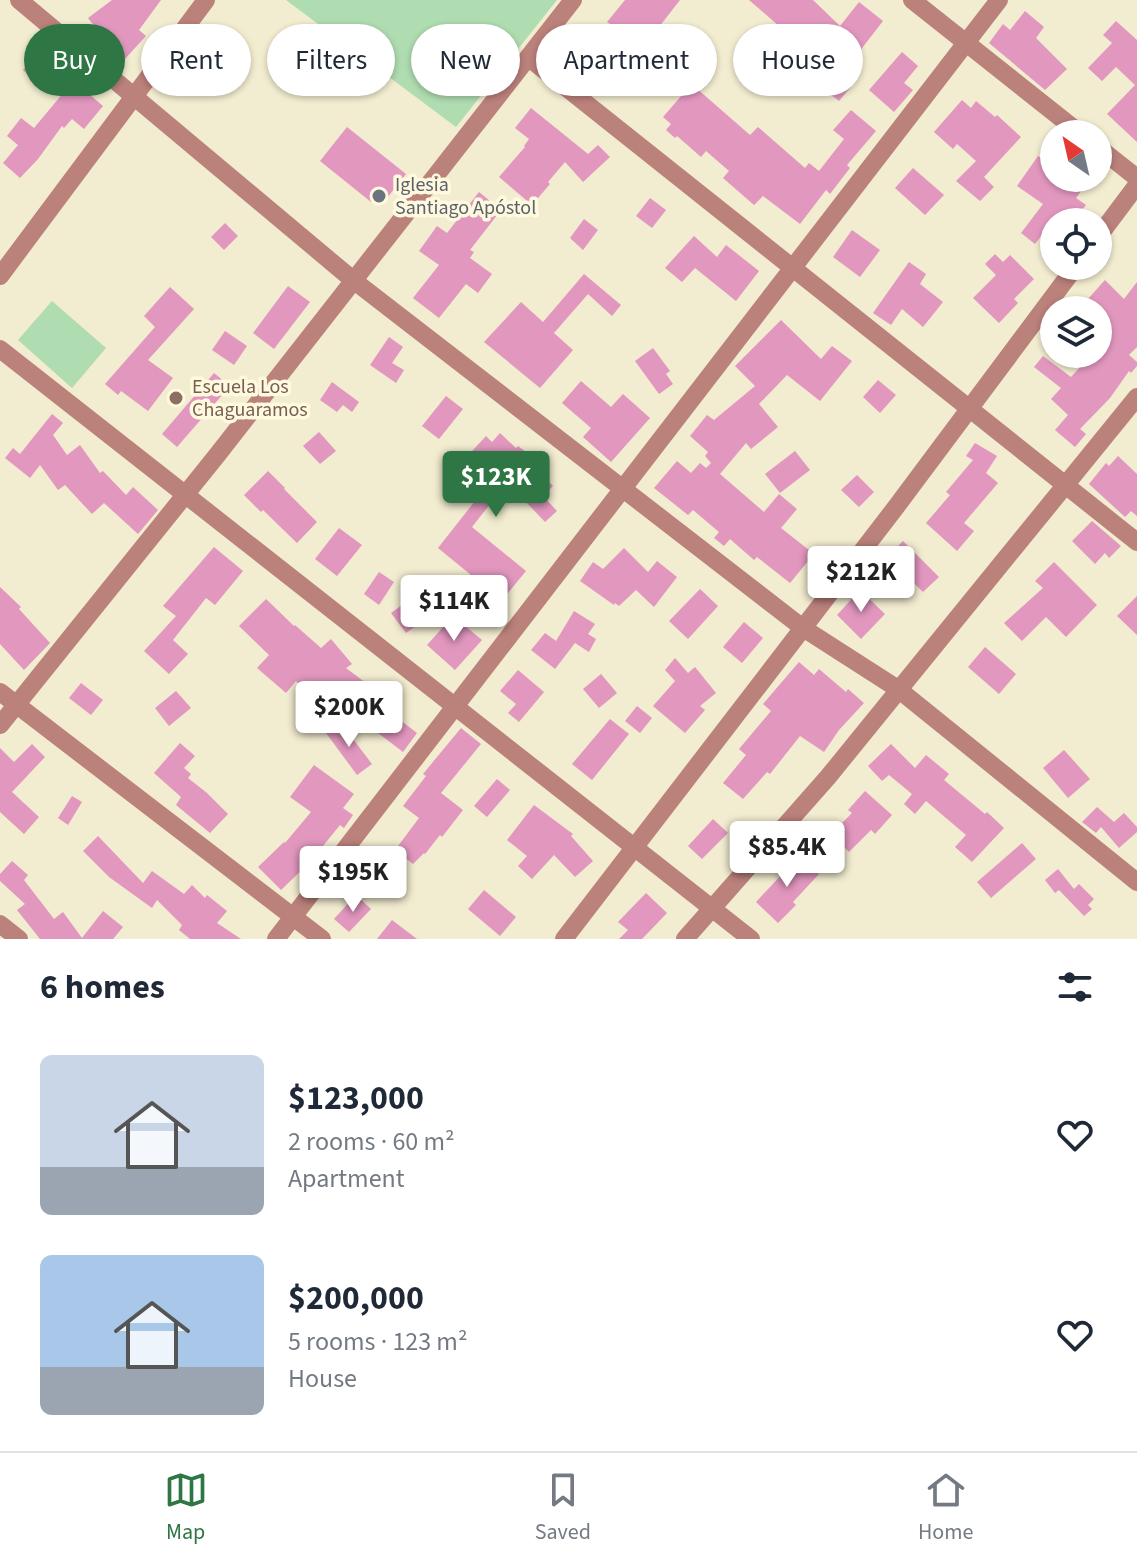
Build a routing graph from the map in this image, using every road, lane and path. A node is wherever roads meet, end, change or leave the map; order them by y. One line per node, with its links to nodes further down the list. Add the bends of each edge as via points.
1 (19, 0): 8 (street)
2 (206, 0): 8 (street)
3 (573, 0): 7 (street)
4 (912, 0): 6 (street)
5 (999, 0): 6 (street)
6 (965, 42): 9 (street); 14 (street)
7 (529, 58): 14 (street); 16 (street)
8 (135, 96): 15 (street); 16 (street)
9 (1063, 120)
10 (1112, 158): 11 (street)
11 (1137, 178)
12 (1137, 185): 13 (street)
13 (1112, 218)
14 (793, 267): 20 (street); 22 (street)
15 (0, 276)
16 (353, 280): 22 (street); 23 (street)
17 (1066, 280): 20 (street)
18 (0, 349): 23 (street)
19 (1137, 397): 21 (street)
20 (970, 409): 21 (street); 25 (street)
21 (1065, 485): 24 (street); 26 (street)
22 (623, 488): 25 (street); 29 (street)
23 (185, 494): 28 (street); 29 (street)
24 (1137, 542)
25 (803, 628): 26 (street); 31 (street)
26 (898, 689): 32 (street); 33 (street)
27 (0, 692): 28 (street)
28 (16, 705): 30 (street); 34 (street)
29 (455, 707): 31 (street); 34 (street)
30 (0, 725)
31 (634, 847): 33 (street); 39 (street)
32 (1137, 882)
33 (712, 909): 40 (street); 41 (street)
34 (293, 917): 37 (street); 38 (street)
35 (0, 924): 36 (street)
36 (19, 939)
37 (276, 939)
38 (322, 939)
39 (564, 939)
40 (685, 939)
41 (751, 939)

